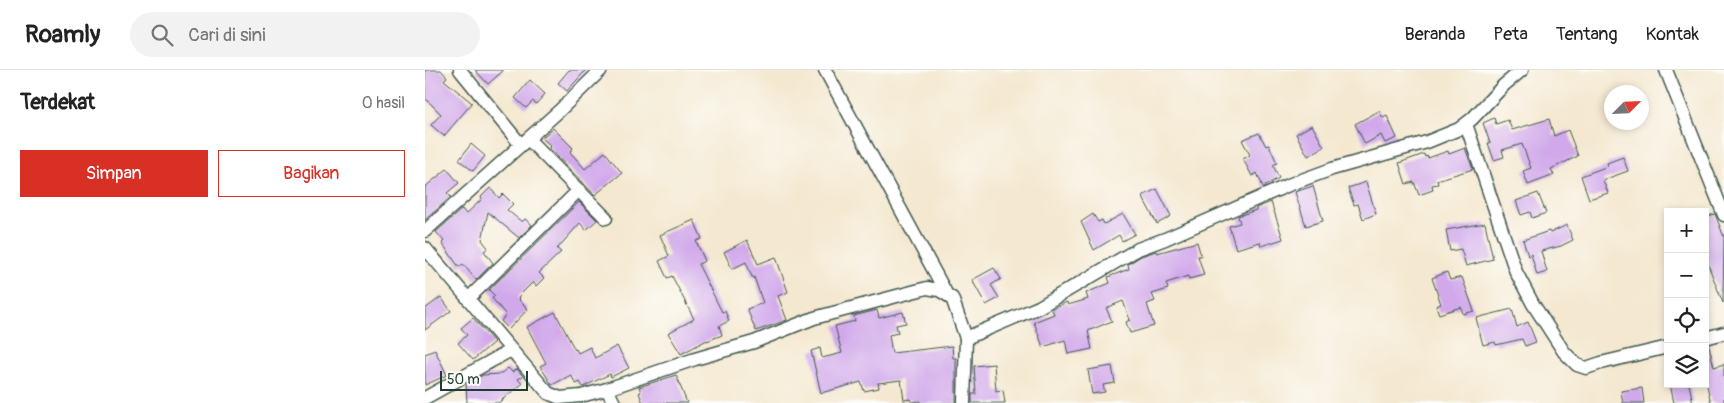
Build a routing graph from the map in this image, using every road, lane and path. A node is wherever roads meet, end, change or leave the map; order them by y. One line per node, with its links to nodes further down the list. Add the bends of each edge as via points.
1 (460, 70): 7 (street)
2 (601, 70): 7 (street)
3 (825, 70): 13 (street)
4 (1522, 70): 6 (street)
5 (1667, 70): 9 (street)
6 (1466, 124): 17 (street, via 1427,142 1291,184 1138,249 1039,307); 18 (street, via 1516,272 1564,352 1577,365 1586,368)
7 (525, 142): 8 (street); 11 (street)
8 (579, 190): 10 (street); 14 (street)
9 (1724, 215)
10 (606, 218)
11 (425, 231)
12 (425, 248): 14 (street)
13 (946, 293): 17 (street, via 952,298); 20 (street, via 927,288 814,318 754,342)
14 (468, 299): 19 (street)
15 (1724, 333): 16 (street)
16 (1709, 337)
17 (966, 338): 23 (street)
18 (1664, 348)
19 (511, 350): 20 (street, via 548,393 560,398); 21 (street)
20 (607, 389): 22 (street)
21 (425, 398)
22 (614, 403)
23 (964, 403)

